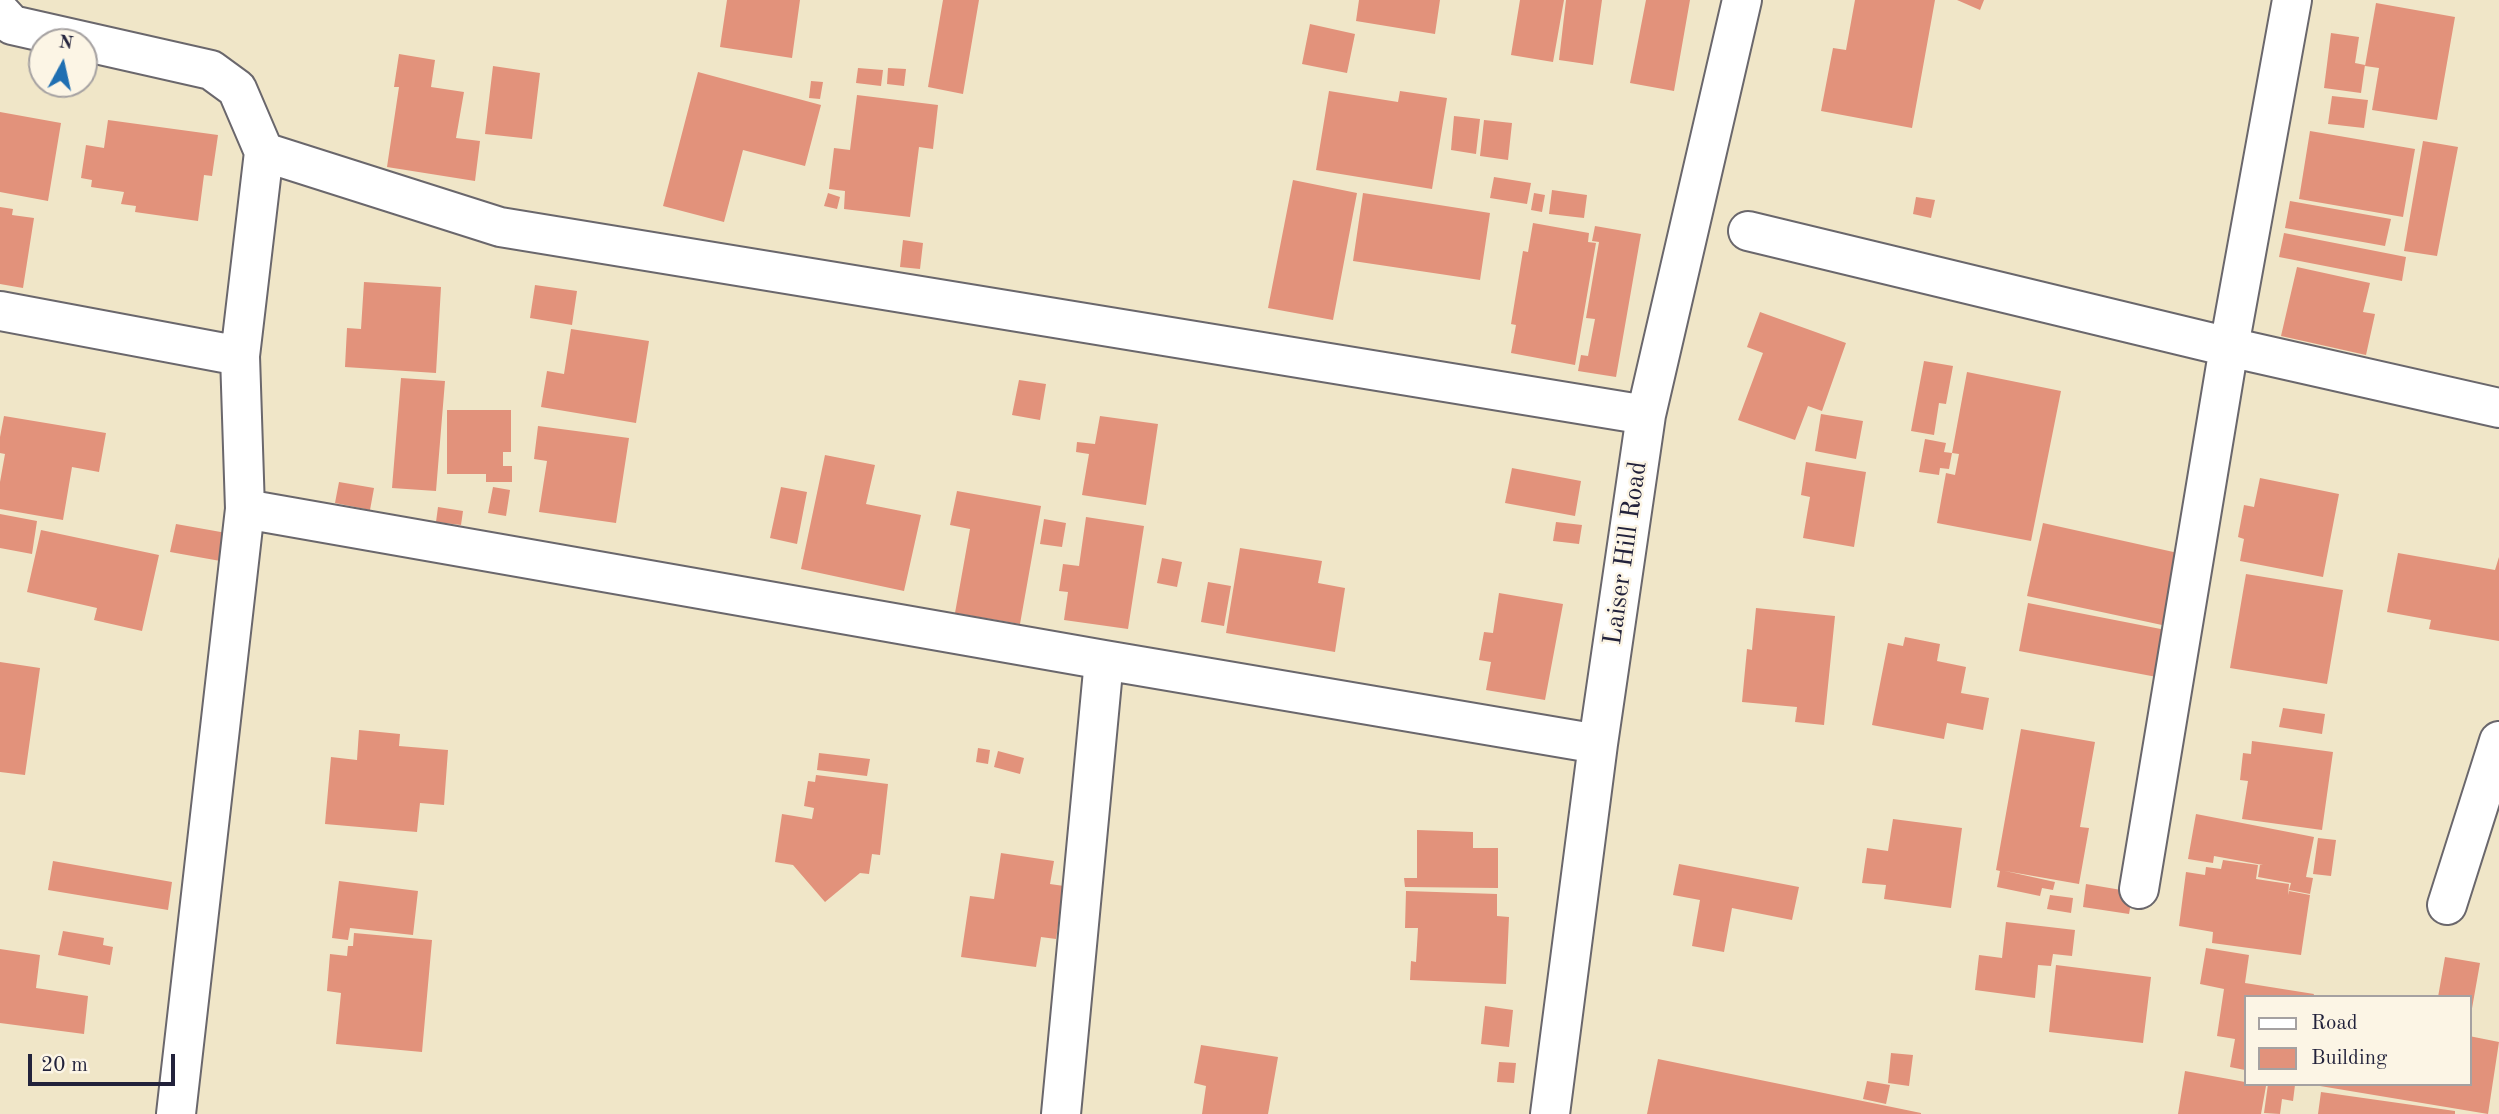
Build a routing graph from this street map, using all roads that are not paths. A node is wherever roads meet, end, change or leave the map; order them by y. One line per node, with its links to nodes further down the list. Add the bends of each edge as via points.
1 (1742, 0): 10 (street, Laiser Hill Road)
2 (2292, 0): 7 (street)
3 (0, 12): 4 (street, via 12,25 211,70 237,89)
4 (264, 152): 8 (street); 10 (street, via 500,226)
5 (1748, 231): 7 (street)
6 (0, 311): 8 (street)
7 (2229, 347): 9 (street); 15 (street)
8 (240, 356): 11 (street)
9 (2499, 408)
10 (1646, 415): 14 (street, Laiser Hill Road)
11 (245, 509): 12 (street); 17 (street)
12 (1104, 660): 14 (street); 18 (street)
13 (2499, 741): 16 (street)
14 (1598, 744): 19 (street, Laiser Hill Road)
15 (2139, 889)
16 (2447, 905)
17 (176, 1114)
18 (1061, 1114)
19 (1550, 1114)

